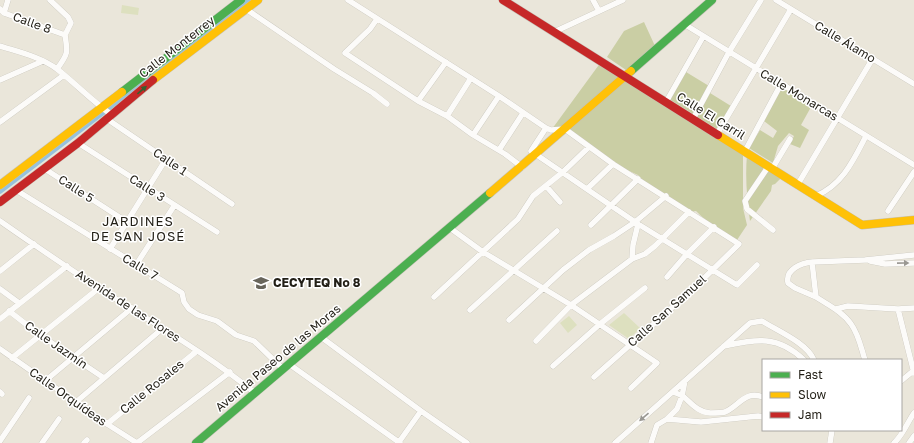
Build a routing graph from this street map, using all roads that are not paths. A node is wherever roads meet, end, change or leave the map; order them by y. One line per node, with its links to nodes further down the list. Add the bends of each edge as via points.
1 (8, 0): 14 (street)
2 (51, 0): 19 (street, via 70,20)
3 (241, 0): 38 (main road, Calle Monterrey)
4 (258, 0): 12 (main road, Calle Monterrey)
5 (348, 0): 16 (street)
6 (503, 0): 18 (main road, Calle El Carril)
7 (593, 0): 15 (street)
8 (623, 0): 15 (street)
9 (712, 0): 17 (main road, Avenida Paseo de las Moras)
10 (761, 0): 22 (street)
11 (776, 0): 13 (street, Calle Álamo)
12 (246, 9): 37 (street); 40 (main road, Calle Monterrey, one-way to 12)
13 (792, 9): 23 (street, Calle Álamo); 27 (street)
14 (2, 11): 19 (street, Calle 8)
15 (599, 11): 18 (street)
16 (377, 19): 25 (street); 35 (street, via 345,53)
17 (684, 24): 20 (street, Calle Monarcas); 29 (main road, Avenida Paseo de las Moras)
18 (554, 32): 29 (main road, Calle El Carril)
19 (65, 35): 26 (street, via 68,51)
20 (703, 37): 22 (street, Calle Monarcas); 36 (street)
21 (0, 46): 24 (street, Calle 1)
22 (729, 52): 27 (street, Calle Monarcas); 43 (street)
23 (873, 58): 33 (street, Calle Álamo); 42 (street)
24 (43, 61): 26 (street, Calle 1); 31 (street)
25 (446, 62): 30 (street); 35 (street)
26 (56, 69): 28 (street, Calle 1)
27 (756, 69): 32 (street, Calle Monarcas); 47 (street)
28 (64, 75): 38 (street, Calle 1); 44 (street)
29 (624, 76): 36 (main road, Calle El Carril); 46 (main road, Avenida Paseo de las Moras)
30 (471, 78): 34 (street); 41 (street)
31 (1, 80)
32 (781, 84): 42 (street, Calle Monarcas); 54 (street)
33 (914, 84)
34 (499, 96): 39 (street); 48 (street)
35 (418, 101): 41 (street)
36 (666, 102): 43 (main road, Calle El Carril)
37 (387, 104)
38 (101, 108): 40 (street, Calle 1); 66 (main road, Calle Monterrey)
39 (523, 113): 45 (street); 53 (street)
40 (110, 116): 51 (main road, Calle Monterrey); 56 (street, Calle 1)
41 (447, 116): 48 (street)
42 (837, 118): 49 (street, Calle Monarcas); 65 (street)
43 (693, 119): 47 (main road, Calle El Carril)
44 (0, 122)
45 (546, 128): 46 (street); 55 (street, via 531,151)
46 (565, 129): 52 (street); 55 (main road, Avenida Paseo de las Moras)
47 (717, 134): 54 (main road, Calle El Carril)
48 (473, 135): 53 (street)
49 (866, 136): 58 (street, Calle Monarcas); 72 (street, via 839,181 826,192)
50 (790, 139): 60 (street)
51 (78, 143): 61 (main road, Calle Monterrey); 68 (street, Calle 3)
52 (589, 148): 57 (street); 62 (street)
53 (499, 150): 59 (street)
54 (745, 151): 60 (main road, Calle El Carril)
55 (536, 154): 59 (main road, Avenida Paseo de las Moras); 62 (street)
56 (166, 159): 68 (street); 75 (street, Calle 1)
57 (613, 164): 64 (street); 69 (street)
58 (914, 165)
59 (522, 167): 86 (main road, Avenida Paseo de las Moras)
60 (770, 167): 65 (main road, Calle El Carril); 87 (street, via 745,201 747,209)
61 (45, 169): 70 (main road, Calle Monterrey); 81 (street, Calle 5)
62 (563, 172): 67 (street); 69 (street)
63 (914, 172): 78 (street)
64 (638, 179): 71 (street); 77 (street)
65 (798, 184): 72 (main road, Calle El Carril)
66 (0, 185)
67 (546, 186): 74 (street); 93 (street, via 533,196 518,219)
68 (148, 189): 76 (street, Calle 3); 81 (street)
69 (587, 189): 77 (street)
70 (16, 190): 73 (main road, Calle Monterrey); 92 (street, Calle 7)
71 (666, 196): 79 (street); 82 (street)
72 (816, 196): 80 (main road, Calle El Carril, via 862,225)
73 (0, 202)
74 (560, 202)
75 (232, 204)
76 (174, 206): 89 (street, Calle 3); 100 (street)
77 (612, 206): 82 (street); 84 (street)
78 (888, 210)
79 (689, 212): 85 (street); 90 (street)
80 (914, 220)
81 (127, 222): 92 (street)
82 (637, 223): 90 (street); 96 (street); 108 (street, via 589,250)
83 (1, 224): 91 (street, Avenida de las Flores)
84 (591, 226)
85 (714, 227): 94 (street); 104 (street, Calle San Samuel, via 739,244)
86 (450, 228): 93 (street); 128 (main road, Avenida Paseo de las Moras)
87 (773, 230)
88 (557, 231): 103 (street)
89 (217, 232)
90 (664, 239): 94 (street); 96 (street, via 645,254)
91 (34, 244): 102 (street, Avenida de las Flores); 105 (street)
92 (110, 249): 100 (street, Calle 7)
93 (483, 252): 103 (street); 111 (street)
94 (687, 254): 104 (street); 106 (street)
95 (914, 255): 97 (street)
96 (632, 259): 114 (street)
97 (865, 260): 98 (street); 99 (street, one-way to 99, via 884,264)
98 (812, 262): 112 (street); 112 (street, via 796,267 787,278 795,288)
99 (914, 263)
100 (136, 265): 142 (street, Calle 7, via 182,293 189,310 217,321 236,334 254,341)
101 (757, 265): 104 (street, via 737,285)
102 (67, 266): 107 (street, Avenida de las Flores); 113 (street)
103 (513, 270): 108 (street); 119 (street)
104 (713, 270): 132 (street, Calle San Samuel)
105 (0, 271)
106 (667, 277)
107 (99, 288): 115 (street, Avenida de las Flores); 127 (street)
108 (543, 288): 114 (street); 122 (street)
109 (645, 288): 123 (street)
110 (0, 290): 113 (street)
111 (434, 297)
112 (816, 297): 117 (street)
113 (19, 303): 120 (street)
114 (571, 305): 123 (street); 129 (street)
115 (132, 308): 124 (street, Avenida de las Flores); 136 (street)
116 (914, 308): 118 (street)
117 (836, 309): 118 (street, via 848,306); 140 (street, via 851,324)
118 (898, 309): 144 (street)
119 (470, 310)
120 (9, 311): 121 (street); 127 (street, Calle Jazmín)
121 (0, 319)
122 (509, 320)
123 (600, 324): 132 (street); 141 (street)
124 (163, 328): 135 (street, Avenida de las Flores); 146 (street)
125 (741, 331): 126 (street, via 750,323 762,321); 130 (street); 133 (street)
126 (783, 334): 131 (street); 139 (street, via 811,353)
127 (40, 335): 136 (street, Calle Jazmín); 137 (street)
128 (321, 337): 142 (main road, Avenida Paseo de las Moras); 157 (street)
129 (536, 341)
130 (746, 341): 131 (street); 133 (street)
131 (779, 343): 138 (street, via 795,351)
132 (630, 344): 145 (street, Calle San Samuel); 150 (street, via 657,363)
133 (724, 346): 148 (street)
134 (0, 349): 137 (street, Calle Orquídeas)
135 (197, 351): 143 (street, Avenida de las Flores); 162 (street, Calle Rosales)
136 (73, 357): 146 (street, Calle Jazmín); 147 (street)
137 (12, 358): 147 (street, Calle Orquídeas)
138 (803, 359)
139 (814, 359)
140 (865, 359)
141 (553, 366)
142 (286, 367): 152 (main road, Avenida Paseo de las Moras); 169 (street)
143 (230, 372): 152 (street, Avenida de las Flores); 167 (street)
144 (914, 372): 149 (street)
145 (594, 377)
146 (104, 378): 156 (street)
147 (45, 380): 156 (street, Calle Orquídeas)
148 (685, 380): 151 (street); 153 (street)
149 (902, 380)
150 (631, 388)
151 (672, 392): 153 (street); 171 (street, one-way to 171)
152 (255, 393): 168 (main road, Avenida Paseo de las Moras)
153 (682, 396): 154 (street, via 698,410 709,413 724,412 746,397); 161 (street, via 677,409)
154 (762, 397)
155 (29, 398): 165 (street)
156 (76, 402): 162 (street, Calle Orquídeas)
157 (421, 411): 169 (street); 170 (street)
158 (914, 413): 174 (street, via 900,438)
159 (762, 416): 161 (street, via 701,422)
160 (59, 419): 166 (street)
161 (668, 419): 172 (street, via 658,425)
162 (107, 424): 167 (street, Calle Orquídeas)
163 (830, 431): 173 (street)
164 (914, 436): 175 (street)
165 (0, 441)
166 (42, 443)
167 (137, 443)
168 (196, 443)
169 (400, 443)
170 (467, 443)
171 (614, 443)
172 (651, 443)
173 (830, 443)
174 (894, 443)
175 (909, 443)

